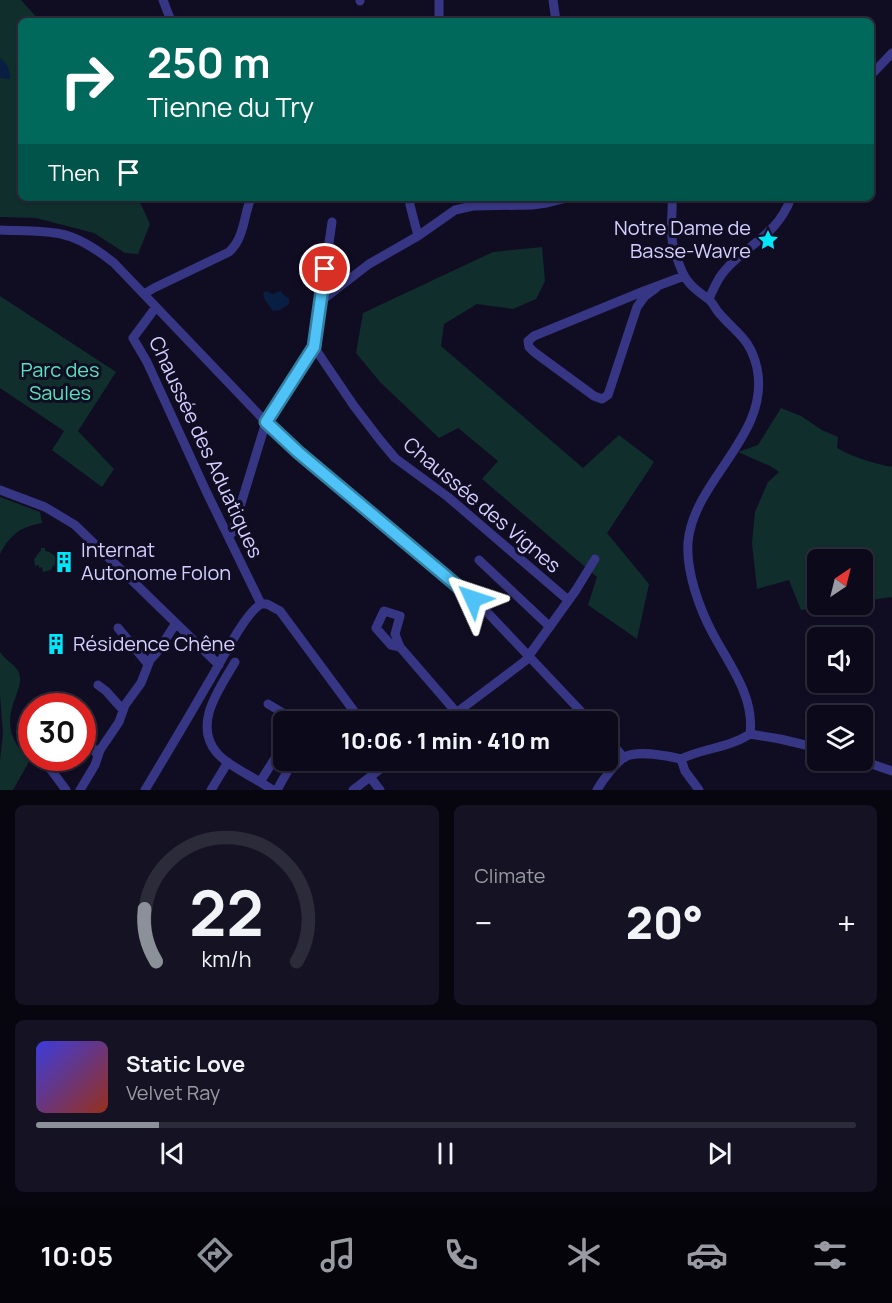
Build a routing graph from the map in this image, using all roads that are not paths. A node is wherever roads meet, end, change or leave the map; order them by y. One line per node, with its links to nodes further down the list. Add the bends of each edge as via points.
1 (163, 0): 4 (street)
2 (439, 0): 5 (street)
3 (553, 0): 6 (street)
4 (170, 18)
5 (439, 18)
6 (556, 18)
7 (892, 53): 8 (street)
8 (874, 72)
9 (250, 201): 19 (street, via 234,248)
10 (410, 201): 16 (street)
11 (555, 201): 16 (street, via 532,206 459,208)
12 (672, 201): 17 (street, via 672,241)
13 (790, 201): 20 (street, via 773,229 720,276)
14 (332, 222): 21 (street)
15 (0, 230): 19 (street, via 62,234 80,240 114,263)
16 (418, 236): 21 (street, via 369,264)
17 (684, 276): 18 (street); 20 (street, via 696,291)
18 (656, 288): 18 (street, via 534,336 528,347 602,399 608,395 637,307)
19 (144, 294): 22 (street)
20 (710, 299): 50 (street, via 749,347 759,389 746,429 699,505 690,531 688,557 702,611 747,701)
21 (321, 301): 23 (street)
22 (156, 308): 24 (street); 26 (street, Chaussée des Aduatiques, via 133,338)
23 (314, 347): 24 (street); 29 (street, Chaussée des Vignes, via 395,458 448,497)
24 (266, 422): 26 (street); 35 (street, via 467,594)
25 (0, 490): 31 (street, via 45,507 75,525)
26 (228, 536): 30 (street, Chaussée des Aduatiques)
27 (595, 559): 29 (street)
28 (479, 560): 32 (street)
29 (568, 600): 32 (street)
30 (261, 604): 38 (street, via 251,613); 46 (street, via 280,611)
31 (176, 623): 37 (street); 38 (street)
32 (550, 627): 35 (street)
33 (118, 628): 37 (street)
34 (400, 646): 47 (street)
35 (529, 657): 48 (street); 49 (street)
36 (235, 662): 39 (street)
37 (148, 664): 44 (street)
38 (217, 669): 39 (street); 41 (street)
39 (225, 680): 42 (street)
40 (98, 685): 44 (street)
41 (206, 687): 42 (street); 68 (street)
42 (217, 693): 57 (street, via 208,717 209,738)
43 (268, 704): 45 (street)
44 (123, 710): 54 (street)
45 (280, 711)
46 (354, 711)
47 (455, 711)
48 (460, 711)
49 (581, 711)
50 (750, 734): 51 (street); 56 (street)
51 (807, 745)
52 (618, 751): 55 (street)
53 (96, 753): 54 (street)
54 (98, 756): 67 (street)
55 (624, 758): 56 (street, via 638,754); 73 (street)
56 (681, 759): 74 (street)
57 (228, 762): 65 (street); 69 (street)
58 (273, 762): 65 (street)
59 (873, 764): 63 (street)
60 (52, 771): 66 (street)
61 (287, 771): 70 (street)
62 (378, 771): 64 (street)
63 (892, 771)
64 (370, 777): 71 (street); 72 (street)
65 (260, 782): 70 (street)
66 (66, 790)
67 (80, 790)
68 (146, 790)
69 (211, 790)
70 (275, 790)
71 (353, 790)
72 (380, 790)
73 (597, 790)
74 (699, 790)

